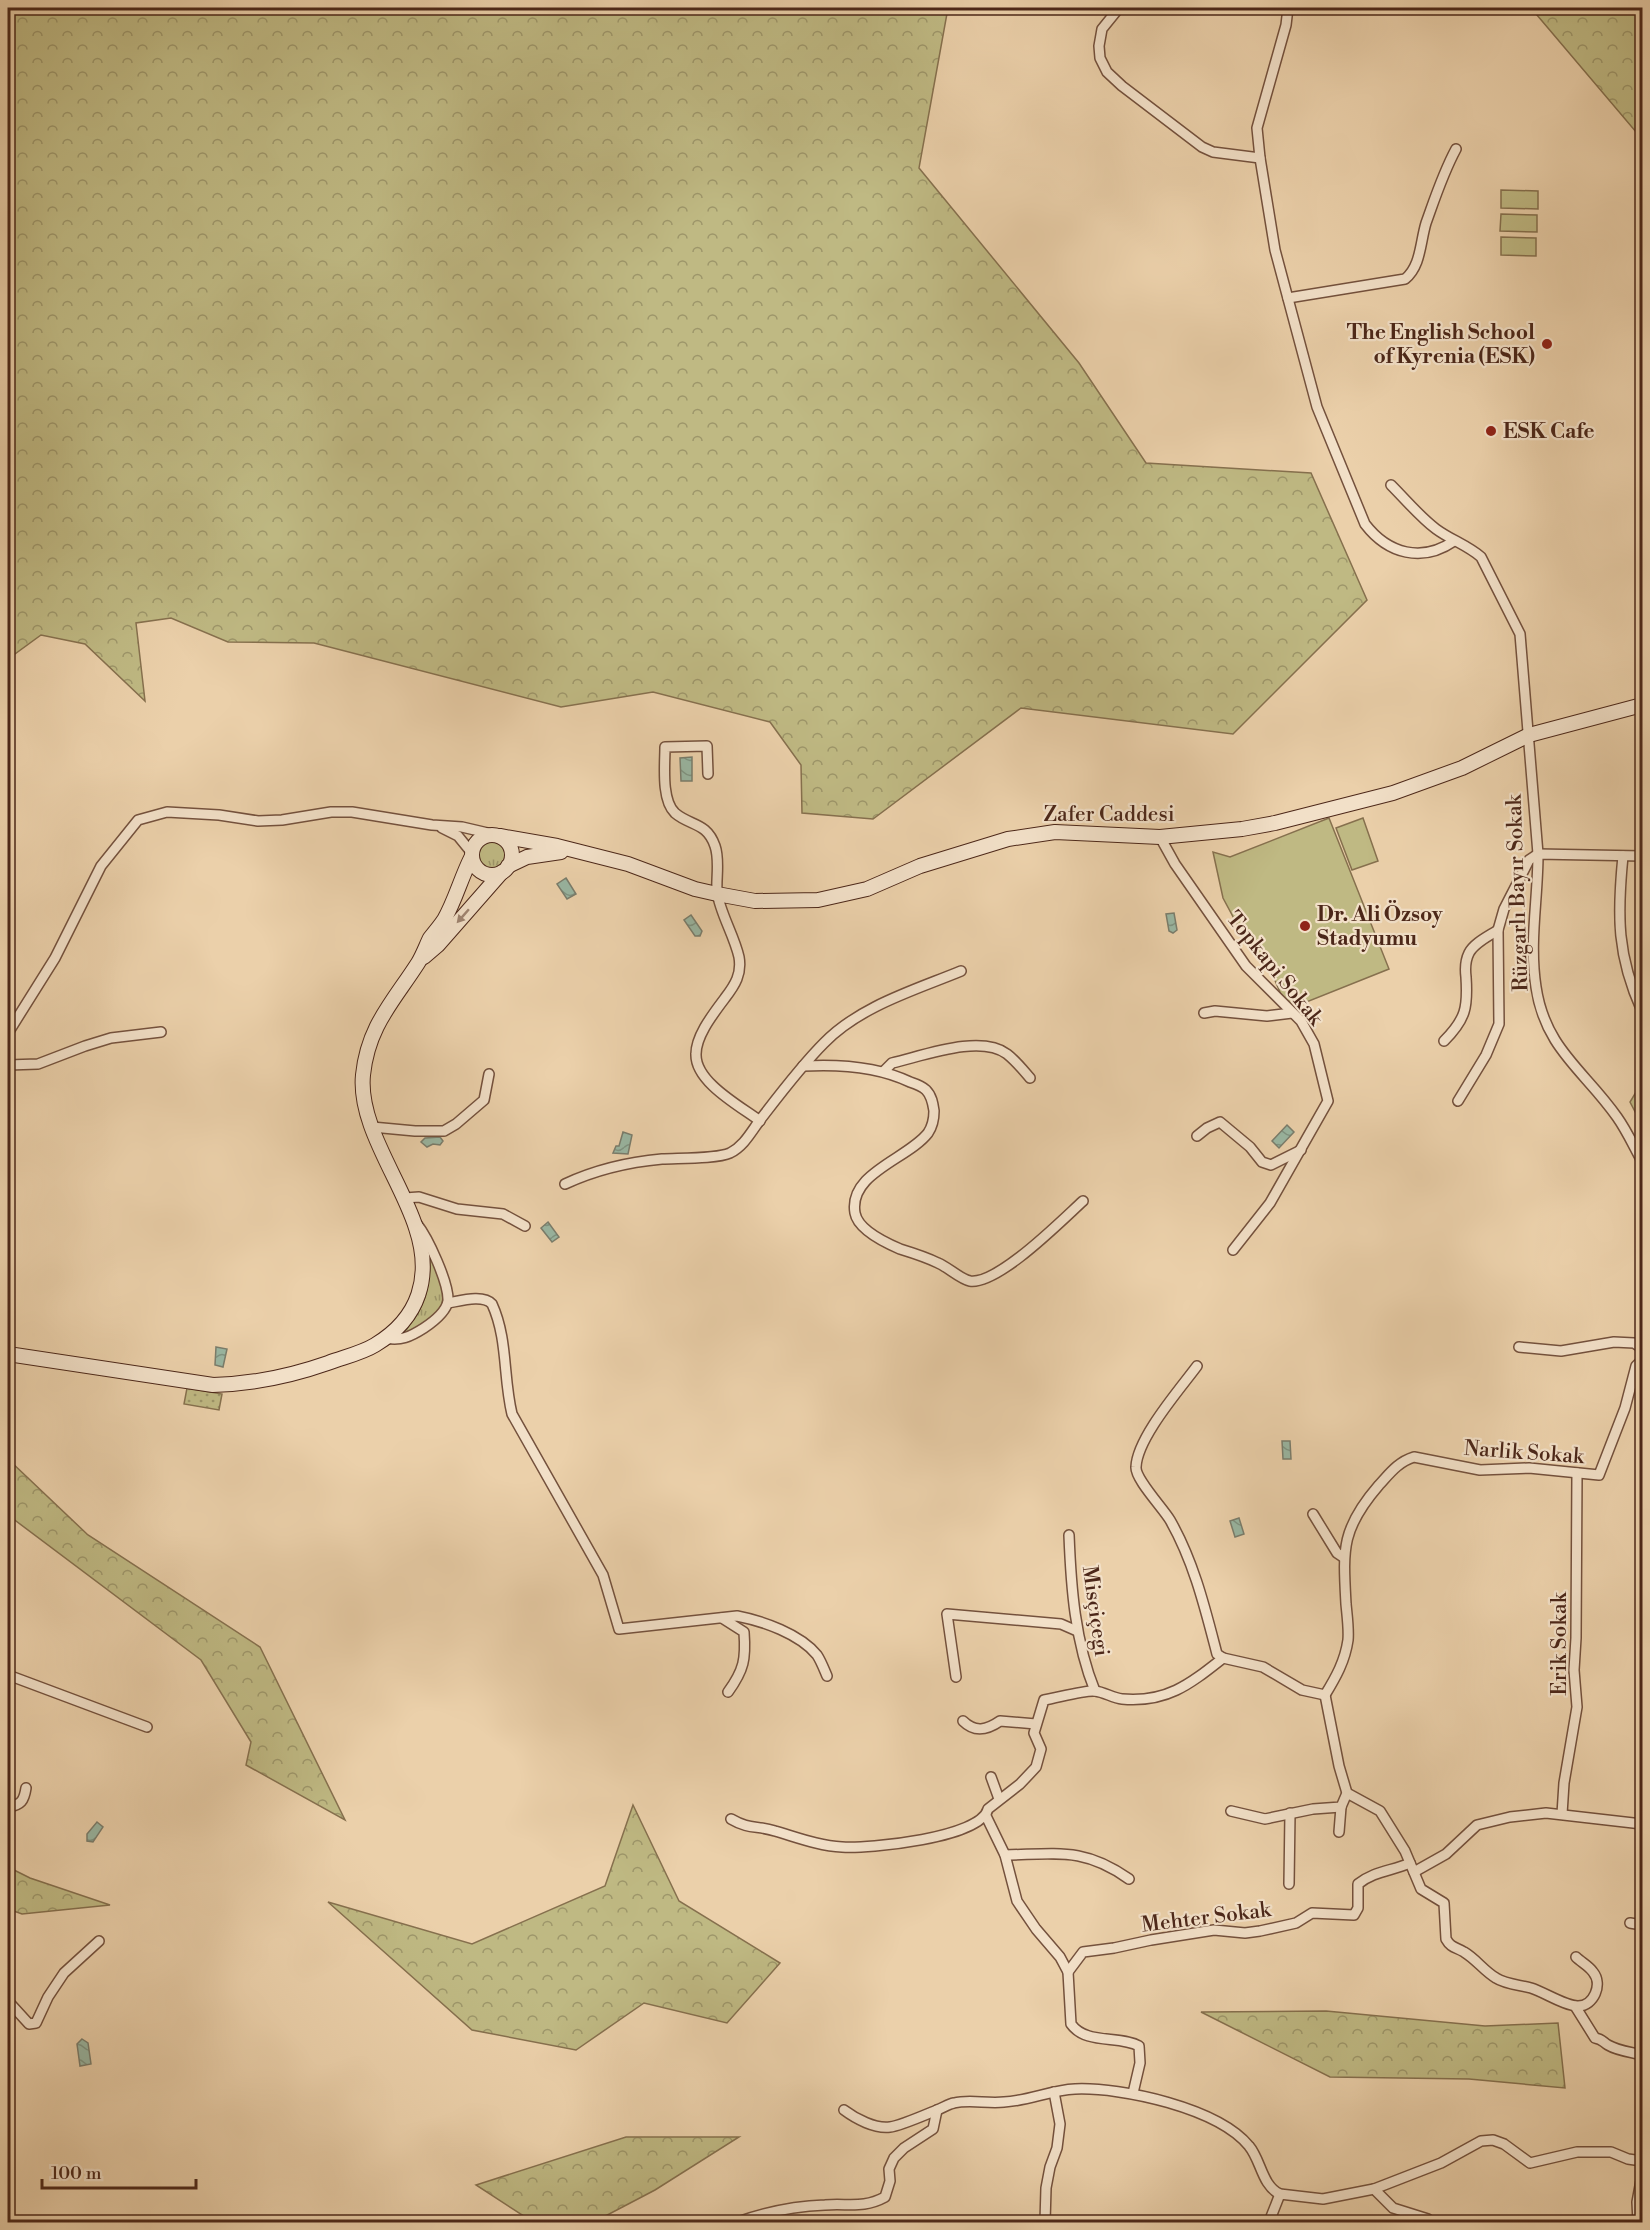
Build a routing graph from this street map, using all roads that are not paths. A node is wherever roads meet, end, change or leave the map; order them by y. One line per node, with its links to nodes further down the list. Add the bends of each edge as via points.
1 (1119, 8): 4 (street, via 1102,29 1100,58 1107,72 1202,147)
2 (1288, 8): 4 (street, via 1257,128)
3 (1456, 149): 5 (street, via 1444,171 1412,274 1405,279)
4 (1260, 158): 5 (street, via 1275,250)
5 (1288, 298): 7 (street, via 1317,406 1365,524 1374,536 1410,554 1442,550)
6 (1391, 485): 7 (street, via 1434,528)
7 (1454, 541): 9 (street, Rüzgarlı Bayır Sokak, via 1481,557 1520,634)
8 (1642, 705): 9 (street, Zafer Caddesi)
9 (1529, 735): 13 (street, Zafer Caddesi, via 1462,768 1393,793 1275,823); 15 (street, Rüzgarlı Bayır Sokak)
10 (708, 774): 20 (street, via 707,746 665,747 668,801 675,813 703,827 715,846)
11 (432, 825): 12 (street, Zafer Caddesi); 16 (street, via 458,836); 28 (street, via 352,812 258,821 219,814 167,812 138,820 101,866 55,957)
12 (496, 835): 14 (street, Zafer Caddesi); 16 (street, via 477,840); 19 (street, via 508,842 512,851)
13 (1160, 837): 20 (street, Zafer Caddesi, via 1055,832 1008,838 920,866 867,889 818,900 754,901); 26 (street, Topkapi Sokak, via 1246,966)
14 (573, 851): 19 (street, Zafer Caddesi, via 533,855); 20 (street, Zafer Caddesi, via 628,864 695,890)
15 (1538, 854): 17 (street); 21 (street, via 1529,860 1504,909); 40 (street, Rüzgarlı Bayır Sokak, via 1533,954 1544,1016 1556,1043 1617,1118)
16 (471, 855): 19 (street, via 484,874 495,875); 22 (street, via 445,919)
17 (1623, 856): 18 (street); 24 (street, via 1620,936 1624,963)
18 (1642, 856)
19 (505, 869): 22 (street, Zafer Caddesi, one-way to 22)
20 (717, 894): 36 (street, via 734,937 740,973 713,1014 695,1055 699,1069 714,1087)
21 (1498, 930): 29 (street, via 1468,955 1465,1011 1457,1028); 35 (street, via 1499,1024 1486,1055)
22 (420, 961): 37 (street, via 382,1014 367,1049 363,1101)
23 (961, 971): 31 (street, via 855,1018)
24 (1642, 1011)
25 (1204, 1013): 26 (street)
26 (1292, 1013): 39 (street, Topkapi Sokak, via 1314,1044 1328,1101)
27 (161, 1032): 30 (street, via 111,1038 38,1064)
28 (8, 1033)
29 (1444, 1041)
30 (8, 1065)
31 (803, 1066): 32 (street); 36 (street)
32 (884, 1071): 34 (street, via 892,1063 968,1046 988,1046 1007,1054); 43 (street, via 924,1088 931,1098 934,1118 930,1131 921,1140 867,1179 858,1191 855,1214 861,1226 968,1281 978,1281 1019,1258)
33 (489, 1074): 37 (street, via 484,1100 444,1131)
34 (1030, 1078)
35 (1458, 1101)
36 (760, 1121): 41 (street, via 742,1145 728,1154 658,1159 604,1170)
37 (372, 1127): 42 (street)
38 (1197, 1136): 39 (street, via 1220,1122 1270,1165)
39 (1301, 1150): 46 (street, Topkapi Sokak, via 1270,1203)
40 (1642, 1161)
41 (565, 1184)
42 (405, 1198): 44 (street); 45 (street, via 419,1197 457,1209 503,1214)
43 (1083, 1201)
44 (413, 1219): 47 (street, via 426,1235 447,1290); 48 (street, via 423,1255 418,1299 407,1318)
45 (525, 1226)
46 (1233, 1250)
47 (448, 1303): 48 (street, via 438,1318 421,1330 398,1340); 58 (street, via 482,1299 492,1304 502,1334 512,1414 603,1575 619,1629)
48 (385, 1338): 50 (street, via 374,1346 321,1365 245,1384 213,1385 154,1378)
49 (1519, 1347): 51 (street, via 1561,1351 1614,1342 1634,1343)
50 (8, 1354)
51 (1642, 1354)
52 (1642, 1360): 54 (street, Narlik Sokak, via 1636,1366 1625,1408 1599,1475)
53 (1197, 1366): 60 (street, via 1150,1432 1138,1458 1136,1475 1167,1514 1185,1547 1217,1654)
54 (1577, 1473): 57 (street, Narlik Sokak, via 1529,1468 1480,1470 1414,1457 1405,1460 1374,1491 1353,1520); 78 (street, Erik Sokak, via 1576,1707)
55 (1312, 1514): 57 (street)
56 (1069, 1535): 59 (street, Misçiçegi)
57 (1343, 1557): 66 (street, Narlik Sokak, via 1348,1639 1340,1670)
58 (722, 1617): 62 (street, via 754,1619 781,1630 817,1655); 65 (street, via 744,1632 745,1660 741,1675)
59 (1077, 1631): 63 (street, via 1061,1624 947,1614); 64 (street, Misçiçegi)
60 (1223, 1658): 64 (street, via 1187,1686 1150,1699 1120,1699); 66 (street, via 1263,1667)
61 (8, 1675): 69 (street)
62 (827, 1676)
63 (956, 1677)
64 (1095, 1691): 68 (street, via 1044,1700)
65 (728, 1692)
66 (1325, 1700): 72 (street)
67 (963, 1721): 68 (street, via 976,1730 989,1729 1000,1721)
68 (1036, 1724): 73 (street, via 1034,1733 1041,1749 1036,1767)
69 (147, 1727)
70 (991, 1777): 73 (street)
71 (26, 1788): 74 (street, via 19,1805)
72 (1347, 1793): 75 (street); 84 (street, via 1380,1811)
73 (999, 1799): 79 (street)
74 (8, 1807)
75 (1341, 1807): 77 (street); 82 (street)
76 (1231, 1811): 77 (street, via 1265,1819)
77 (1290, 1813): 86 (street)
78 (1563, 1814): 81 (street); 84 (street, via 1510,1817 1477,1825 1446,1854)
79 (986, 1816): 80 (street, via 963,1830 932,1838 840,1847 743,1826); 83 (street)
80 (731, 1818)
81 (1642, 1824)
82 (1340, 1832)
83 (1005, 1855): 85 (street, via 1082,1856 1112,1867); 91 (street, via 1017,1901)
84 (1412, 1868): 91 (street, Mehter Sokak, via 1376,1873 1358,1884 1358,1908 1354,1915 1312,1913 1296,1923 1260,1932 1214,1930 1083,1952); 93 (street, via 1421,1889 1444,1903 1446,1939 1453,1948 1463,1951 1496,1979)
85 (1129, 1879)
86 (1289, 1884)
87 (1630, 1923): 88 (street)
88 (1642, 1925)
89 (99, 1941): 92 (street, via 64,1973 36,2023 29,2024)
90 (1576, 1957): 93 (street, via 1592,1970 1597,1981 1592,2000)
91 (1068, 1972): 96 (street, via 1075,2028 1139,2046 1140,2063)
92 (8, 2001)
93 (1575, 2006): 94 (street, via 1595,2038)
94 (1642, 2055)
95 (1053, 2092): 96 (street, via 1083,2089); 98 (street, via 1004,2102 955,2103); 104 (street, via 1060,2124 1046,2188)
96 (1133, 2093): 102 (street, via 1185,2109 1237,2135 1253,2151 1270,2186)
97 (844, 2110): 98 (street, via 854,2118 890,2127)
98 (937, 2110): 103 (street, via 933,2128 894,2158 885,2197 859,2205 779,2210)
99 (1642, 2161): 101 (street, via 1611,2152 1577,2152 1530,2163 1504,2144 1481,2141 1441,2163)
100 (1642, 2175): 107 (street)
101 (1374, 2190): 102 (street, via 1323,2199); 106 (street, via 1393,2208 1428,2218)
102 (1281, 2194): 105 (street)
103 (738, 2223)
104 (1046, 2223)
105 (1269, 2223)
106 (1430, 2223)
107 (1638, 2223)

